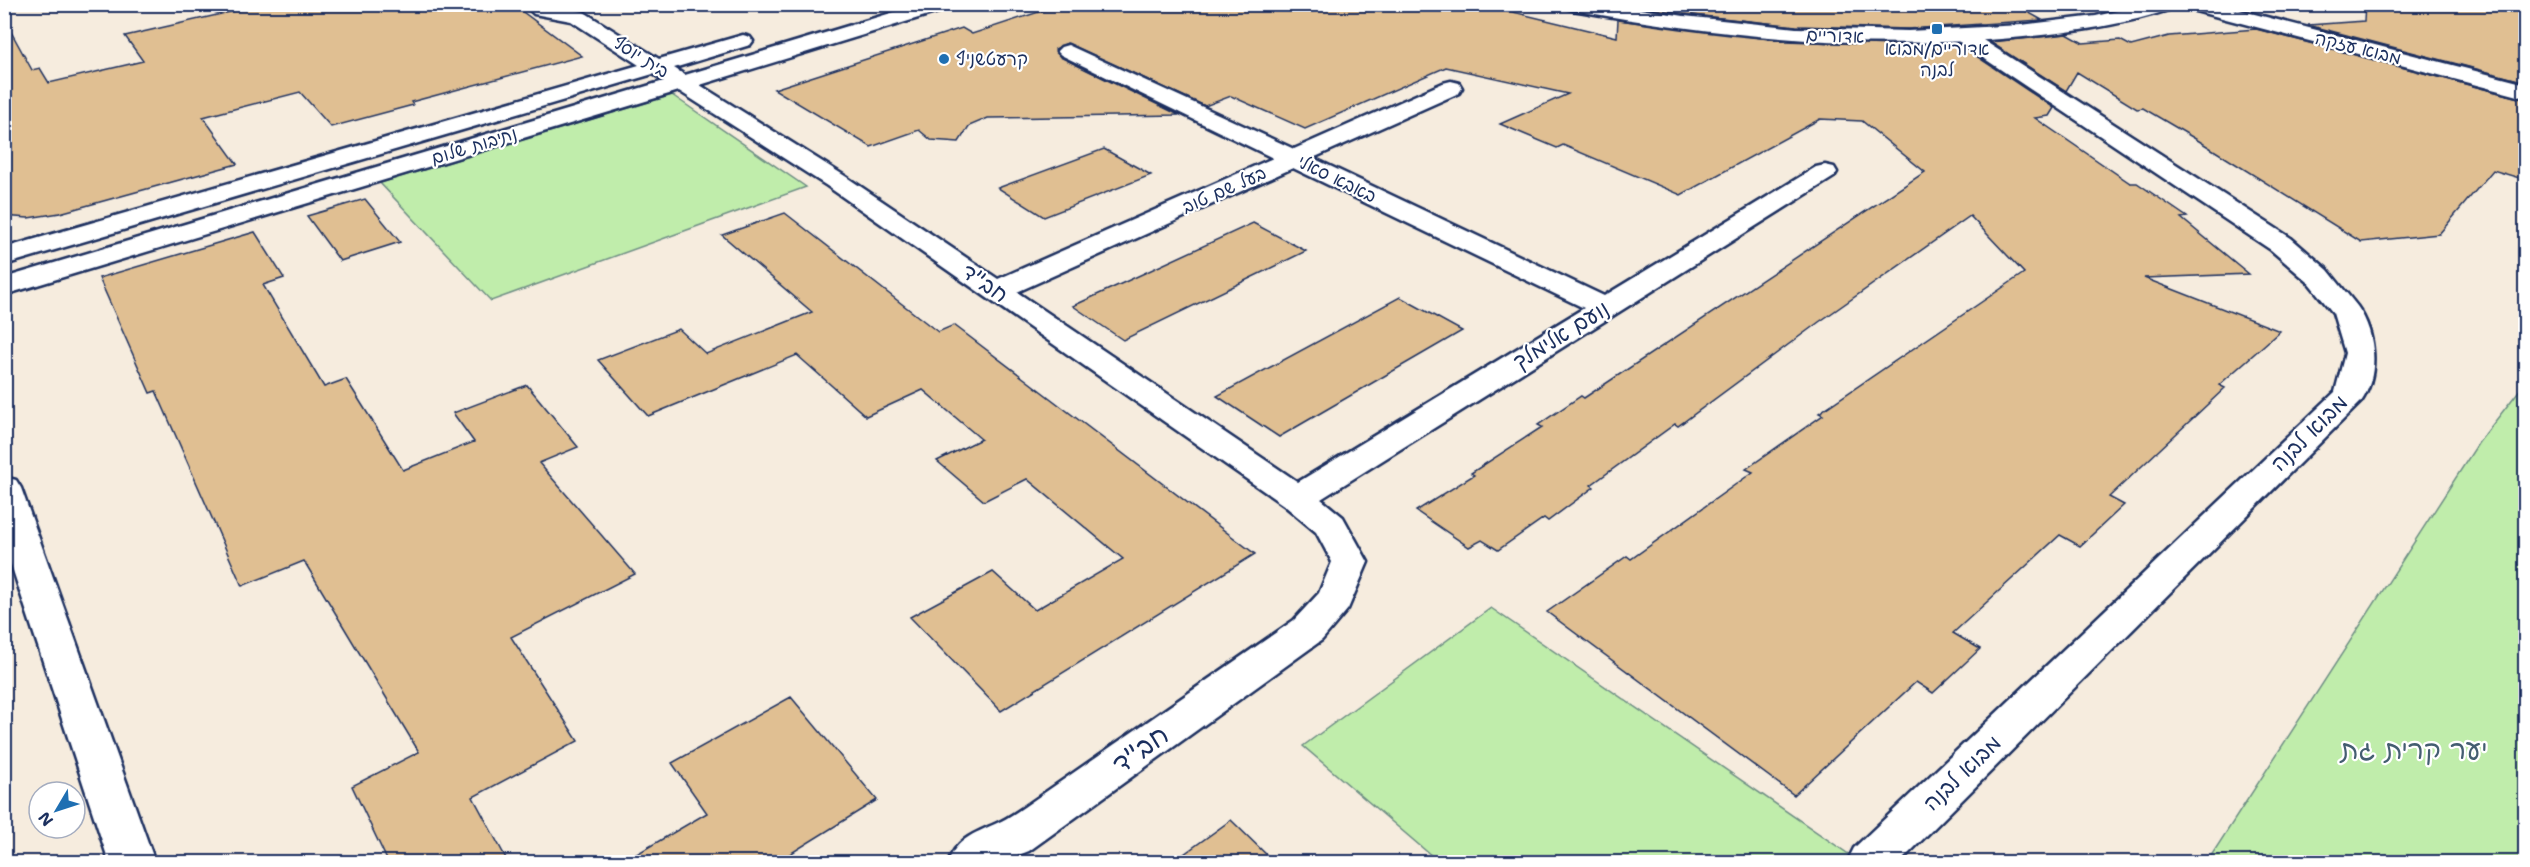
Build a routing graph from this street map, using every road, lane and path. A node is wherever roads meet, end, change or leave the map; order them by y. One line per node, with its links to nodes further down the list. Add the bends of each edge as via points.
1 (533, 4): 9 (street, בית יוסף, via 541,10 577,16)
2 (944, 4): 11 (street, נתיבות שלום)
3 (1573, 4): 7 (street, אדוריים, via 1642,18 1771,33)
4 (2168, 4): 7 (street, אדוריים, via 2135,16 2082,25)
5 (2191, 4): 12 (street, מבוא עזקה)
6 (760, 36): 9 (street, נתיבות שלום)
7 (1965, 37): 23 (street, מבוא לבנה, via 2281,244 2318,276 2347,312 2360,353 2350,395)
8 (1068, 51): 13 (street, באבא סאלי)
9 (657, 67): 11 (street, בית יוסף); 15 (street, נתיבות שלום)
10 (1451, 88): 13 (street, בעל שם טוב)
11 (693, 90): 16 (street, נתיבות שלום); 17 (street, חב"ד, via 836,181)
12 (2526, 90)
13 (1293, 159): 17 (street, בעל שם טוב); 18 (street, באבא סאלי)
14 (1825, 172): 18 (street, נועם אלימלך)
15 (4, 256)
16 (4, 287)
17 (996, 291): 20 (street, חב"ד)
18 (1605, 308): 20 (street, נועם אלימלך)
19 (4, 488): 21 (street)
20 (1297, 498): 22 (street, חב"ד, via 1330,525 1350,562 1335,599 1308,630 1040,820 985,848)
21 (132, 862)
22 (971, 862)
23 (1870, 862)

